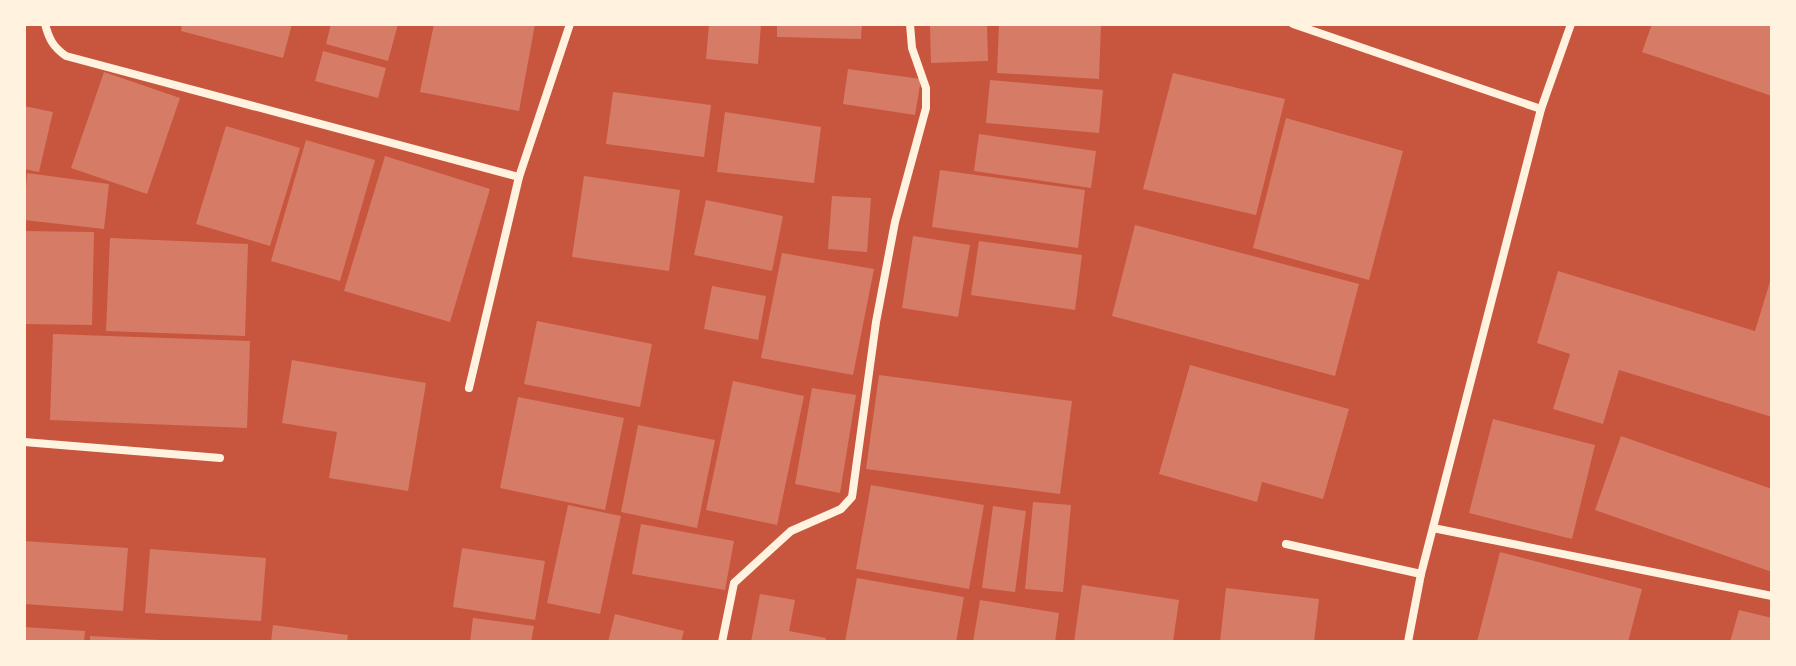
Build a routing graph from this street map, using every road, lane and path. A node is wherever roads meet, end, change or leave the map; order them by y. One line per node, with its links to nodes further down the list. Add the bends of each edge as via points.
1 (45, 24): 7 (street, via 50,41 66,56)
2 (570, 24): 7 (street)
3 (910, 24): 15 (street, via 926,108 895,222 852,497 841,509 791,531 734,583)
4 (1293, 24): 6 (street)
5 (1571, 24): 6 (street)
6 (1541, 109): 11 (street)
7 (519, 177): 8 (street)
8 (469, 388)
9 (24, 442): 10 (street)
10 (220, 458)
11 (1433, 528): 13 (street); 14 (street)
12 (1286, 544): 13 (street)
13 (1421, 574): 16 (street)
14 (1772, 596)
15 (722, 642)
16 (1408, 642)

